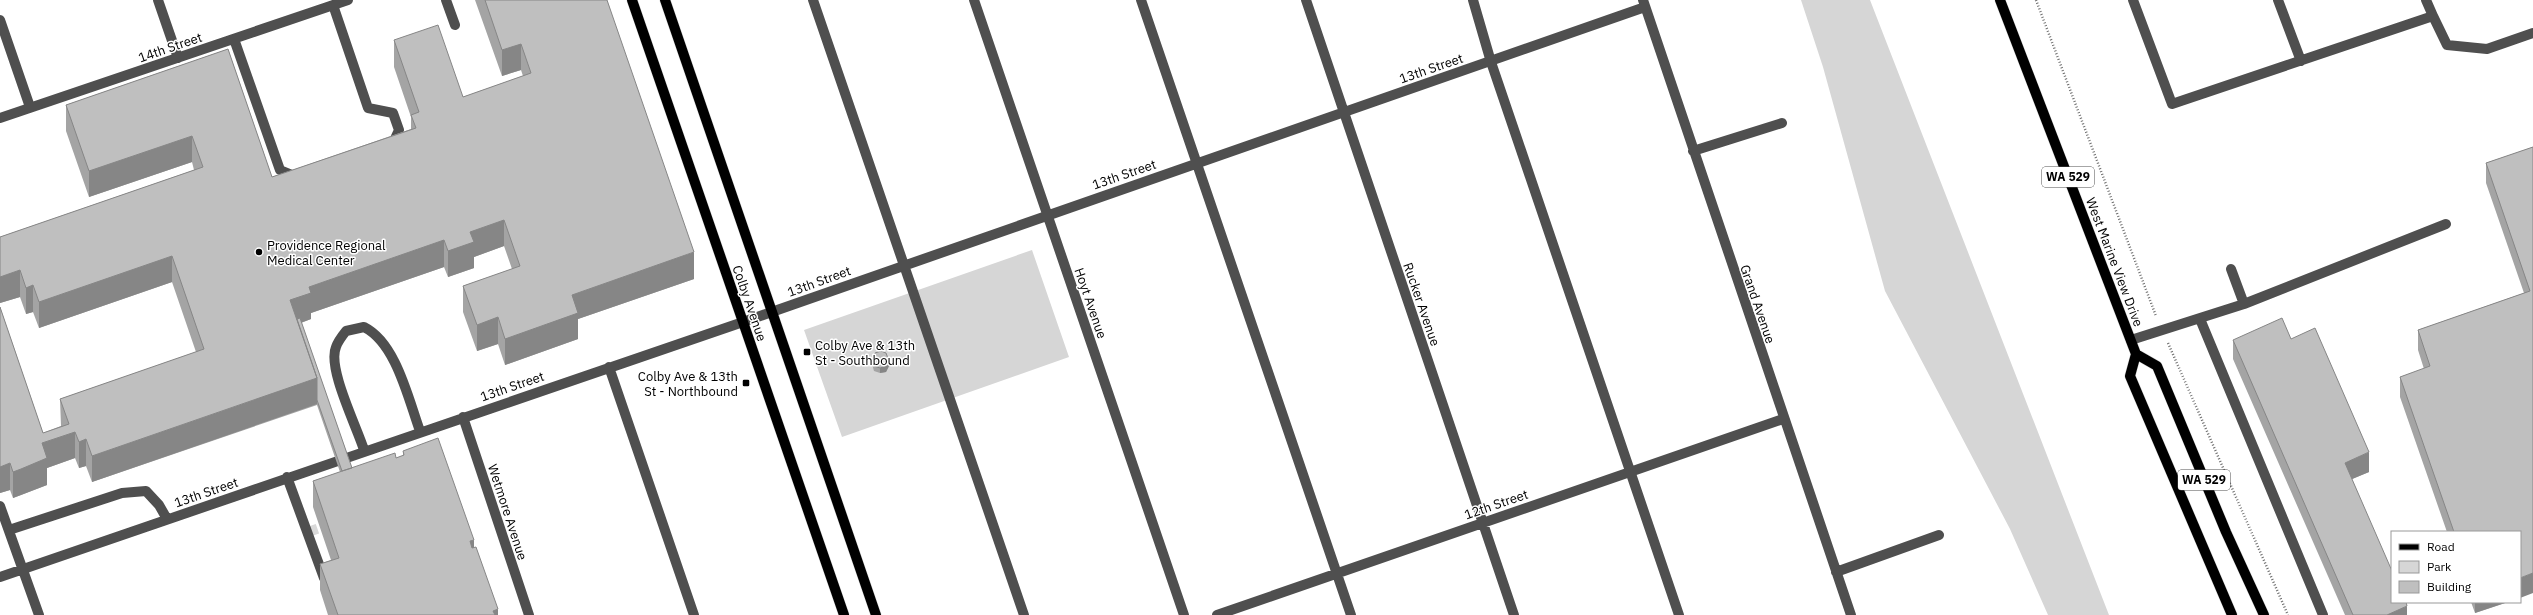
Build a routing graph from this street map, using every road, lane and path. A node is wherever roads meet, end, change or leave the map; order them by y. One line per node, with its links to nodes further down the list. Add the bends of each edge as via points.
1 (158, 0): 23 (street)
2 (348, 0): 16 (street, 14th Street)
3 (446, 0): 20 (street)
4 (632, 0): 41 (main road, Colby Avenue)
5 (665, 0): 39 (main road, Colby Avenue)
6 (813, 0): 36 (street)
7 (974, 0): 34 (street, Hoyt Avenue)
8 (1141, 0): 32 (street)
9 (1306, 0): 27 (street, Rucker Avenue)
10 (1473, 0): 25 (street)
11 (2000, 0): 43 (main road, West Marine View Drive / WA 529)
12 (2036, 0): 42 (path)
13 (2133, 0): 24 (street, via 2172,104)
14 (2278, 0): 24 (street)
15 (2426, 0): 18 (street)
16 (327, 4): 22 (street, 14th Street); 30 (street, via 368,108 393,113 400,130 394,144)
17 (1644, 4): 25 (street, 13th Street); 31 (street, Grand Avenue)
18 (2432, 16): 21 (street, via 2447,45 2487,49); 24 (street)
19 (0, 20): 26 (street)
20 (454, 25)
21 (2533, 33)
22 (234, 39): 23 (street, 14th Street); 33 (street, via 280,170 295,178)
23 (178, 58): 26 (street, 14th Street)
24 (2301, 61)
25 (1491, 62): 27 (street, 13th Street); 50 (street)
26 (30, 107): 28 (street, 14th Street)
27 (1344, 112): 32 (street, 13th Street); 54 (street, Rucker Avenue)
28 (0, 118)
29 (1782, 123): 31 (street)
30 (379, 149)
31 (1693, 151): 47 (street, Grand Avenue)
32 (1197, 162): 34 (street, 13th Street); 59 (street)
33 (309, 173)
34 (1048, 214): 36 (street, 13th Street); 68 (street, Hoyt Avenue)
35 (2446, 224): 38 (street)
36 (904, 264): 39 (street, 13th Street); 67 (street)
37 (2231, 269): 38 (street)
38 (2244, 304): 40 (street)
39 (772, 312): 41 (street, 13th Street); 66 (main road, Colby Avenue)
40 (2200, 318): 42 (street); 77 (street)
41 (742, 322): 45 (street, 13th Street); 65 (main road, Colby Avenue)
42 (2162, 330): 43 (street); 76 (path)
43 (2131, 340): 44 (main road, West Marine View Drive / WA 529)
44 (2136, 354): 74 (main road, WA 529, via 2130,376); 75 (main road, WA 529, via 2157,366 2226,532)
45 (609, 367): 46 (street, 13th Street); 64 (street)
46 (463, 416): 48 (street, 13th Street); 63 (street, Wetmore Avenue)
47 (1783, 419): 50 (street, 12th Street); 58 (street, Grand Avenue)
48 (420, 431): 49 (street, 13th Street); 49 (street, via 392,356 374,332 364,327 346,331 335,348 336,376)
49 (364, 450): 51 (street, 13th Street)
50 (1629, 472): 54 (street, 12th Street); 72 (street)
51 (287, 477): 53 (street, 13th Street); 61 (street)
52 (0, 506): 55 (street)
53 (167, 519): 55 (street, via 146,491 122,493); 57 (street, 13th Street)
54 (1482, 523): 59 (street, 12th Street); 71 (street, Rucker Avenue)
55 (9, 530): 57 (street)
56 (1939, 535): 58 (street)
57 (22, 569): 60 (street, 13th Street); 62 (street)
58 (1836, 572): 73 (street, Grand Avenue)
59 (1337, 573): 69 (street, 12th Street); 70 (street)
60 (0, 576)
61 (327, 586)
62 (39, 615)
63 (529, 615)
64 (694, 615)
65 (844, 615)
66 (876, 615)
67 (1024, 615)
68 (1184, 615)
69 (1216, 615)
70 (1351, 615)
71 (1514, 615)
72 (1679, 615)
73 (1851, 615)
74 (2232, 615)
75 (2264, 615)
76 (2288, 615)
77 (2323, 615)

